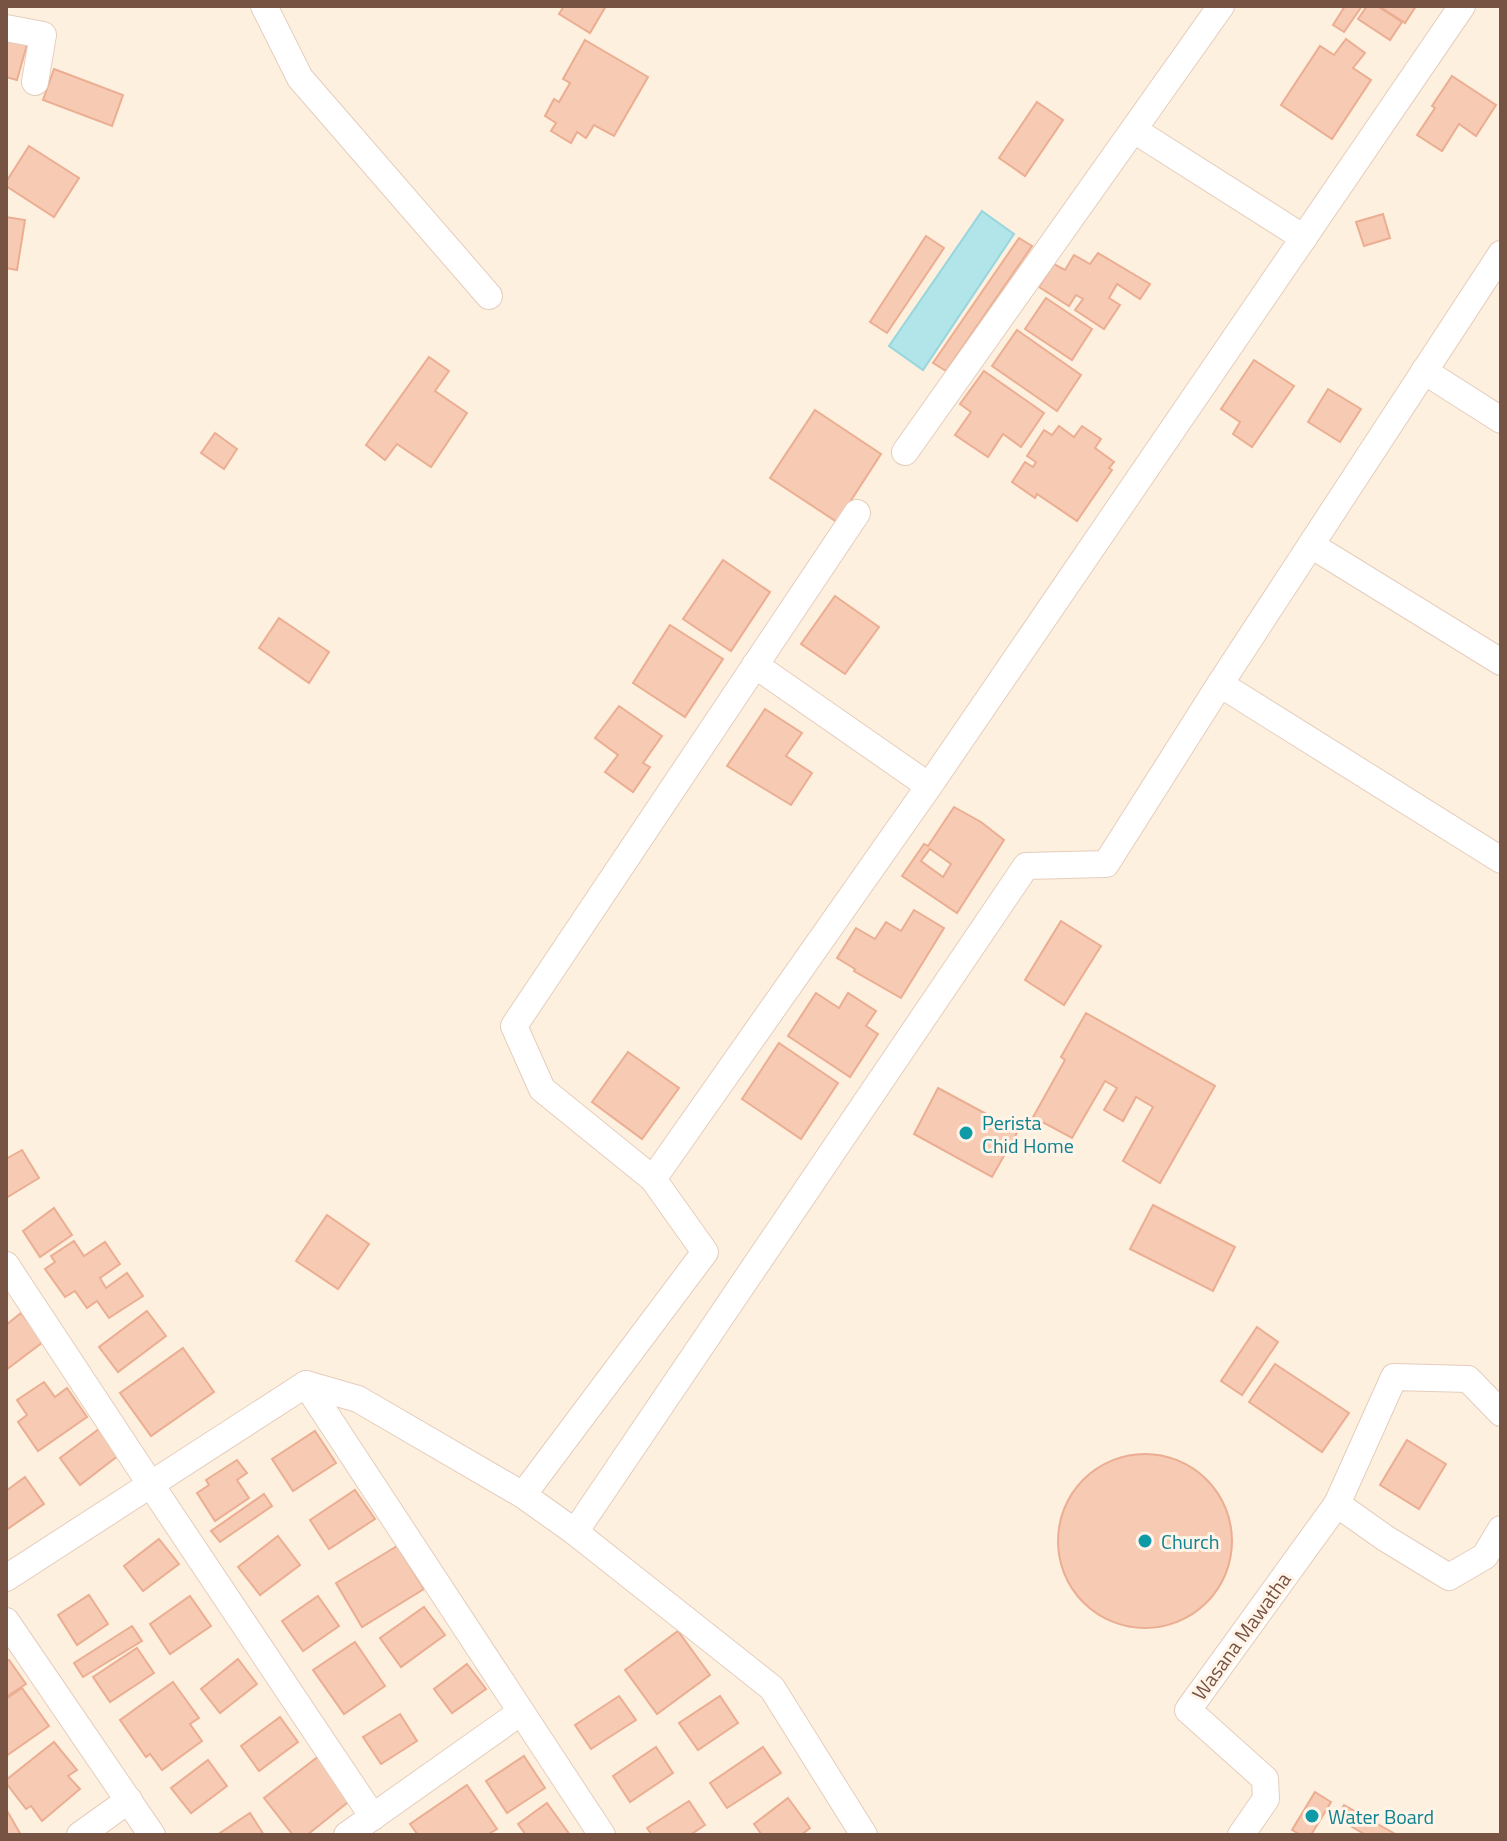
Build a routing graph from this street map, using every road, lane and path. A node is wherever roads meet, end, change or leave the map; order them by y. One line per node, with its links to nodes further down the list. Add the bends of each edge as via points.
1 (264, 6): 9 (street, via 300,78)
2 (1221, 6): 6 (street)
3 (1462, 6): 7 (street)
4 (6, 28): 5 (street, via 43,35)
5 (35, 82)
6 (1134, 130): 7 (street); 12 (street)
7 (1304, 238): 18 (street)
8 (1501, 254): 10 (street)
9 (489, 296)
10 (1424, 371): 11 (street); 14 (street)
11 (1501, 420)
12 (905, 452)
13 (857, 513): 16 (street)
14 (1311, 545): 15 (street); 17 (street)
15 (1501, 662)
16 (755, 665): 18 (street); 20 (street, via 514,1026 542,1089)
17 (1220, 684): 19 (street); 28 (street, via 1106,864 1026,866)
18 (929, 786): 20 (street)
19 (1501, 860)
20 (653, 1179): 25 (street, via 705,1252)
21 (6, 1265): 24 (street)
22 (306, 1384): 24 (street); 25 (street, via 358,1399); 31 (street)
23 (1501, 1413): 26 (street, via 1468,1379 1394,1377)
24 (151, 1485): 29 (street); 33 (street)
25 (523, 1495): 28 (street)
26 (1337, 1504): 27 (street, via 1449,1577 1485,1556); 38 (street, Wasana Mawatha, via 1188,1710 1265,1779 1266,1799)
27 (1501, 1529)
28 (575, 1532): 37 (street, via 772,1688)
29 (6, 1578)
30 (6, 1621): 32 (street)
31 (521, 1712): 33 (street); 36 (street)
32 (129, 1800): 34 (street); 35 (street)
33 (364, 1827)
34 (80, 1835)
35 (152, 1835)
36 (602, 1835)
37 (864, 1835)
38 (1241, 1835)

